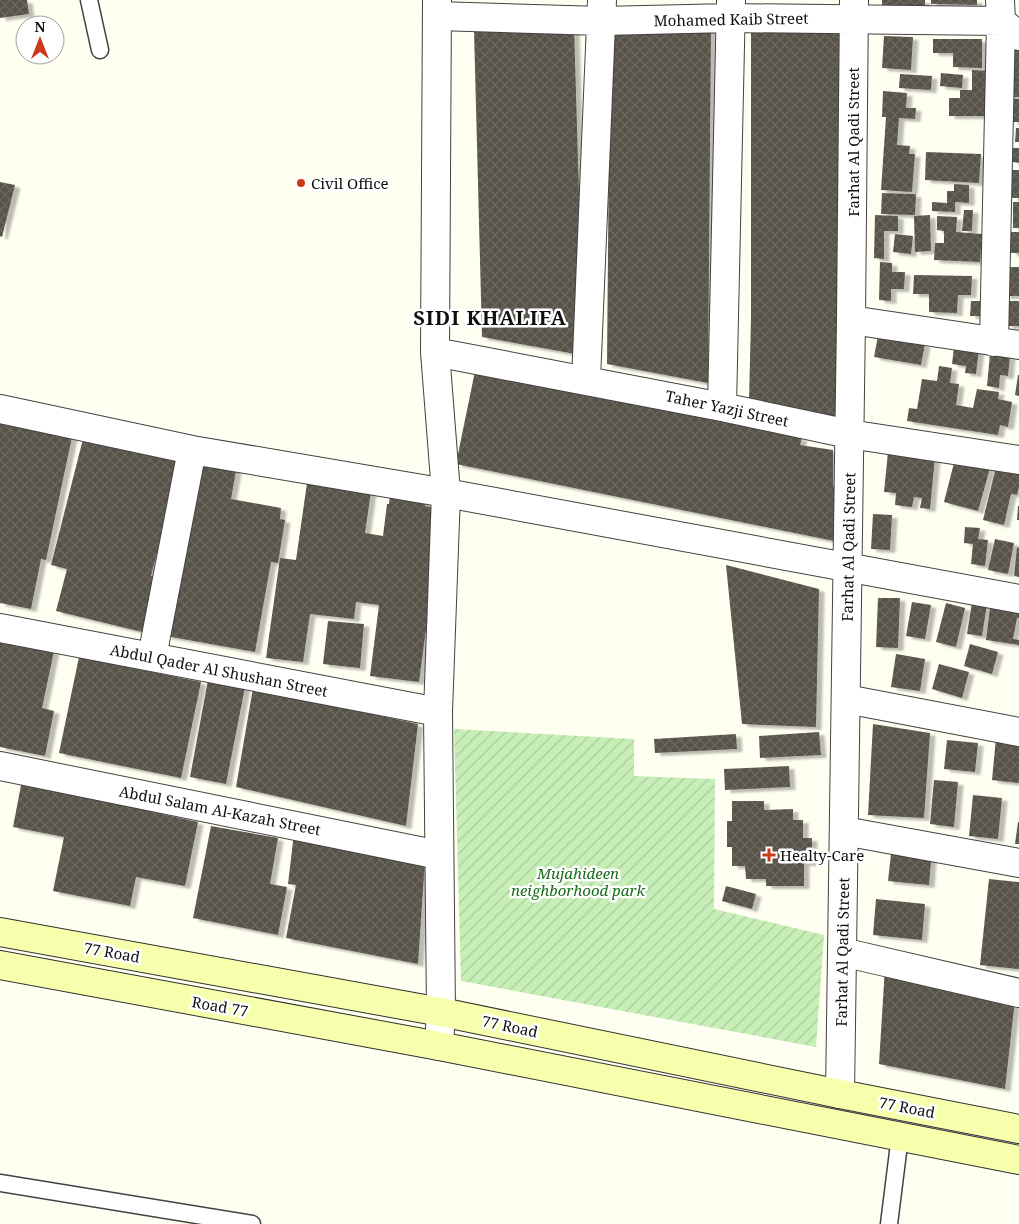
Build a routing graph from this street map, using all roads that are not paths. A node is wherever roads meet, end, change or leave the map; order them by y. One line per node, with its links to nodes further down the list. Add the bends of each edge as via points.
1 (89, 0): 7 (lane)
2 (437, 8): 5 (street, Mohamed Kaib Street); 10 (street)
3 (730, 9): 4 (street, Mohamed Kaib Street); 5 (street, Mohamed Kaib Street); 12 (street)
4 (854, 9): 6 (street, Mohamed Kaib Street); 8 (street, Farhat Al Qadi Street)
5 (602, 11): 11 (street)
6 (1007, 19): 9 (street)
7 (100, 50)
8 (851, 320): 9 (street); 14 (street, Farhat Al Qadi Street)
9 (1007, 343)
10 (435, 352): 11 (street, Taher Yazji Street); 17 (street)
11 (586, 380): 12 (street, Taher Yazji Street)
12 (722, 407): 14 (street, Taher Yazji Street)
13 (0, 409): 15 (street)
14 (849, 434): 16 (street, Taher Yazji Street); 18 (street, Farhat Al Qadi Street)
15 (192, 450): 17 (street); 21 (street)
16 (1019, 460)
17 (446, 493): 18 (street); 23 (street)
18 (848, 568): 19 (street); 22 (street, Farhat Al Qadi Street)
19 (1019, 599)
20 (0, 628): 21 (street, Abdul Qader Al Shushan Street)
21 (152, 657): 23 (street, Abdul Qader Al Shushan Street)
22 (846, 699): 24 (street); 26 (street, Farhat Al Qadi Street)
23 (438, 712): 27 (street)
24 (1019, 732)
25 (0, 766): 27 (street, Abdul Salam Al-Kazah Street)
26 (844, 831): 28 (street); 30 (street, Farhat Al Qadi Street)
27 (439, 855): 33 (street)
28 (1019, 863)
29 (0, 932): 33 (main road, 77 Road)
30 (842, 952): 32 (street); 35 (street, Farhat Al Qadi Street)
31 (0, 965): 34 (main road, Road 77)
32 (1019, 993)
33 (441, 1012): 34 (street); 35 (main road, 77 Road)
34 (439, 1046): 37 (main road, Road 77)
35 (840, 1094): 36 (main road, 77 Road)
36 (1019, 1129)
37 (900, 1136): 38 (main road, Road 77); 41 (lane)
38 (1019, 1160)
39 (0, 1183): 40 (lane)
40 (252, 1224)
41 (889, 1224)

